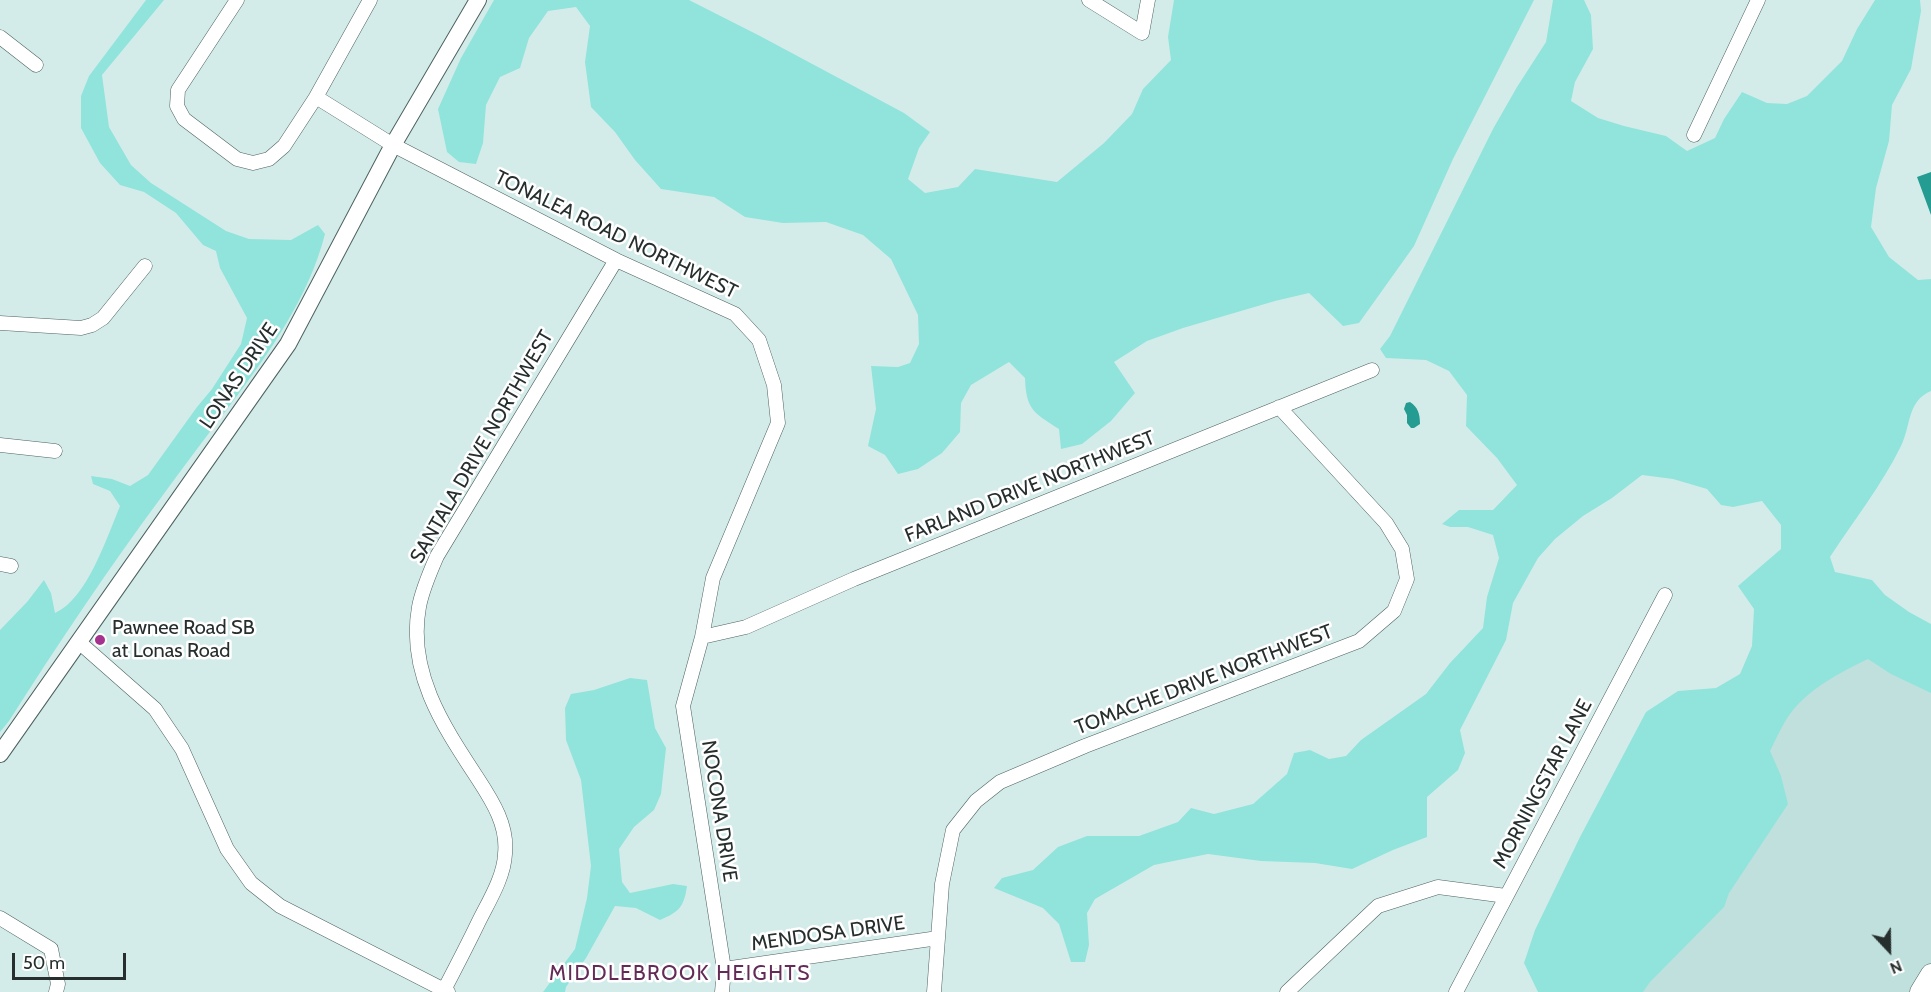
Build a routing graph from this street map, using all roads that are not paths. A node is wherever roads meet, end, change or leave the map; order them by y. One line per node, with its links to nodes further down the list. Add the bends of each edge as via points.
1 (237, 0): 9 (street, via 178,90 177,106 184,119 237,159 253,163 269,159 284,146)
2 (370, 0): 9 (street)
3 (478, 0): 11 (street, LONAS DRIVE)
4 (1089, 0): 5 (street, via 1142,33)
5 (1148, 0)
6 (1758, 0): 10 (street)
7 (0, 38): 8 (street)
8 (36, 65)
9 (316, 98): 11 (street, TONALEA ROAD NORTHWEST)
10 (1695, 135)
11 (393, 145): 12 (street, TONALEA ROAD NORTHWEST); 21 (street, LONAS DRIVE, via 288,344)
12 (616, 260): 20 (street, TONALEA ROAD NORTHWEST, via 735,314 759,340 774,385 778,423 713,578); 28 (street, SANTALA DRIVE NORTHWEST, via 437,556 419,607 417,638 431,702 504,827 506,855 496,888)
13 (145, 266): 14 (street, via 103,318 92,325 81,328)
14 (0, 323)
15 (1372, 370): 16 (street, FARLAND DRIVE NORTHWEST)
16 (1278, 407): 20 (street, FARLAND DRIVE NORTHWEST, via 854,579 746,627); 25 (street, TOMACHE DRIVE NORTHWEST, via 1386,523 1402,549 1407,579 1394,611 1359,641 1000,782 976,801 953,830 942,884)
17 (0, 445): 18 (street)
18 (55, 450)
19 (1665, 595): 23 (street, MORNINGSTAR LANE)
20 (702, 638): 26 (street, NOCONA DRIVE, via 683,706)
21 (80, 643): 22 (street, LONAS DRIVE); 28 (street, via 155,709 182,749 227,849 251,883 280,906)
22 (0, 754)
23 (1506, 896): 32 (street, via 1438,887 1378,906); 33 (street, MORNINGSTAR LANE)
24 (0, 918): 29 (street, via 51,949)
25 (938, 938): 26 (street, MENDOSA DRIVE); 31 (street, TOMACHE DRIVE NORTHWEST)
26 (724, 969): 30 (street, NOCONA DRIVE)
27 (1931, 974): 34 (main road)
28 (446, 991)
29 (56, 992)
30 (722, 992)
31 (934, 992)
32 (1287, 992)
33 (1456, 992)
34 (1920, 992)

